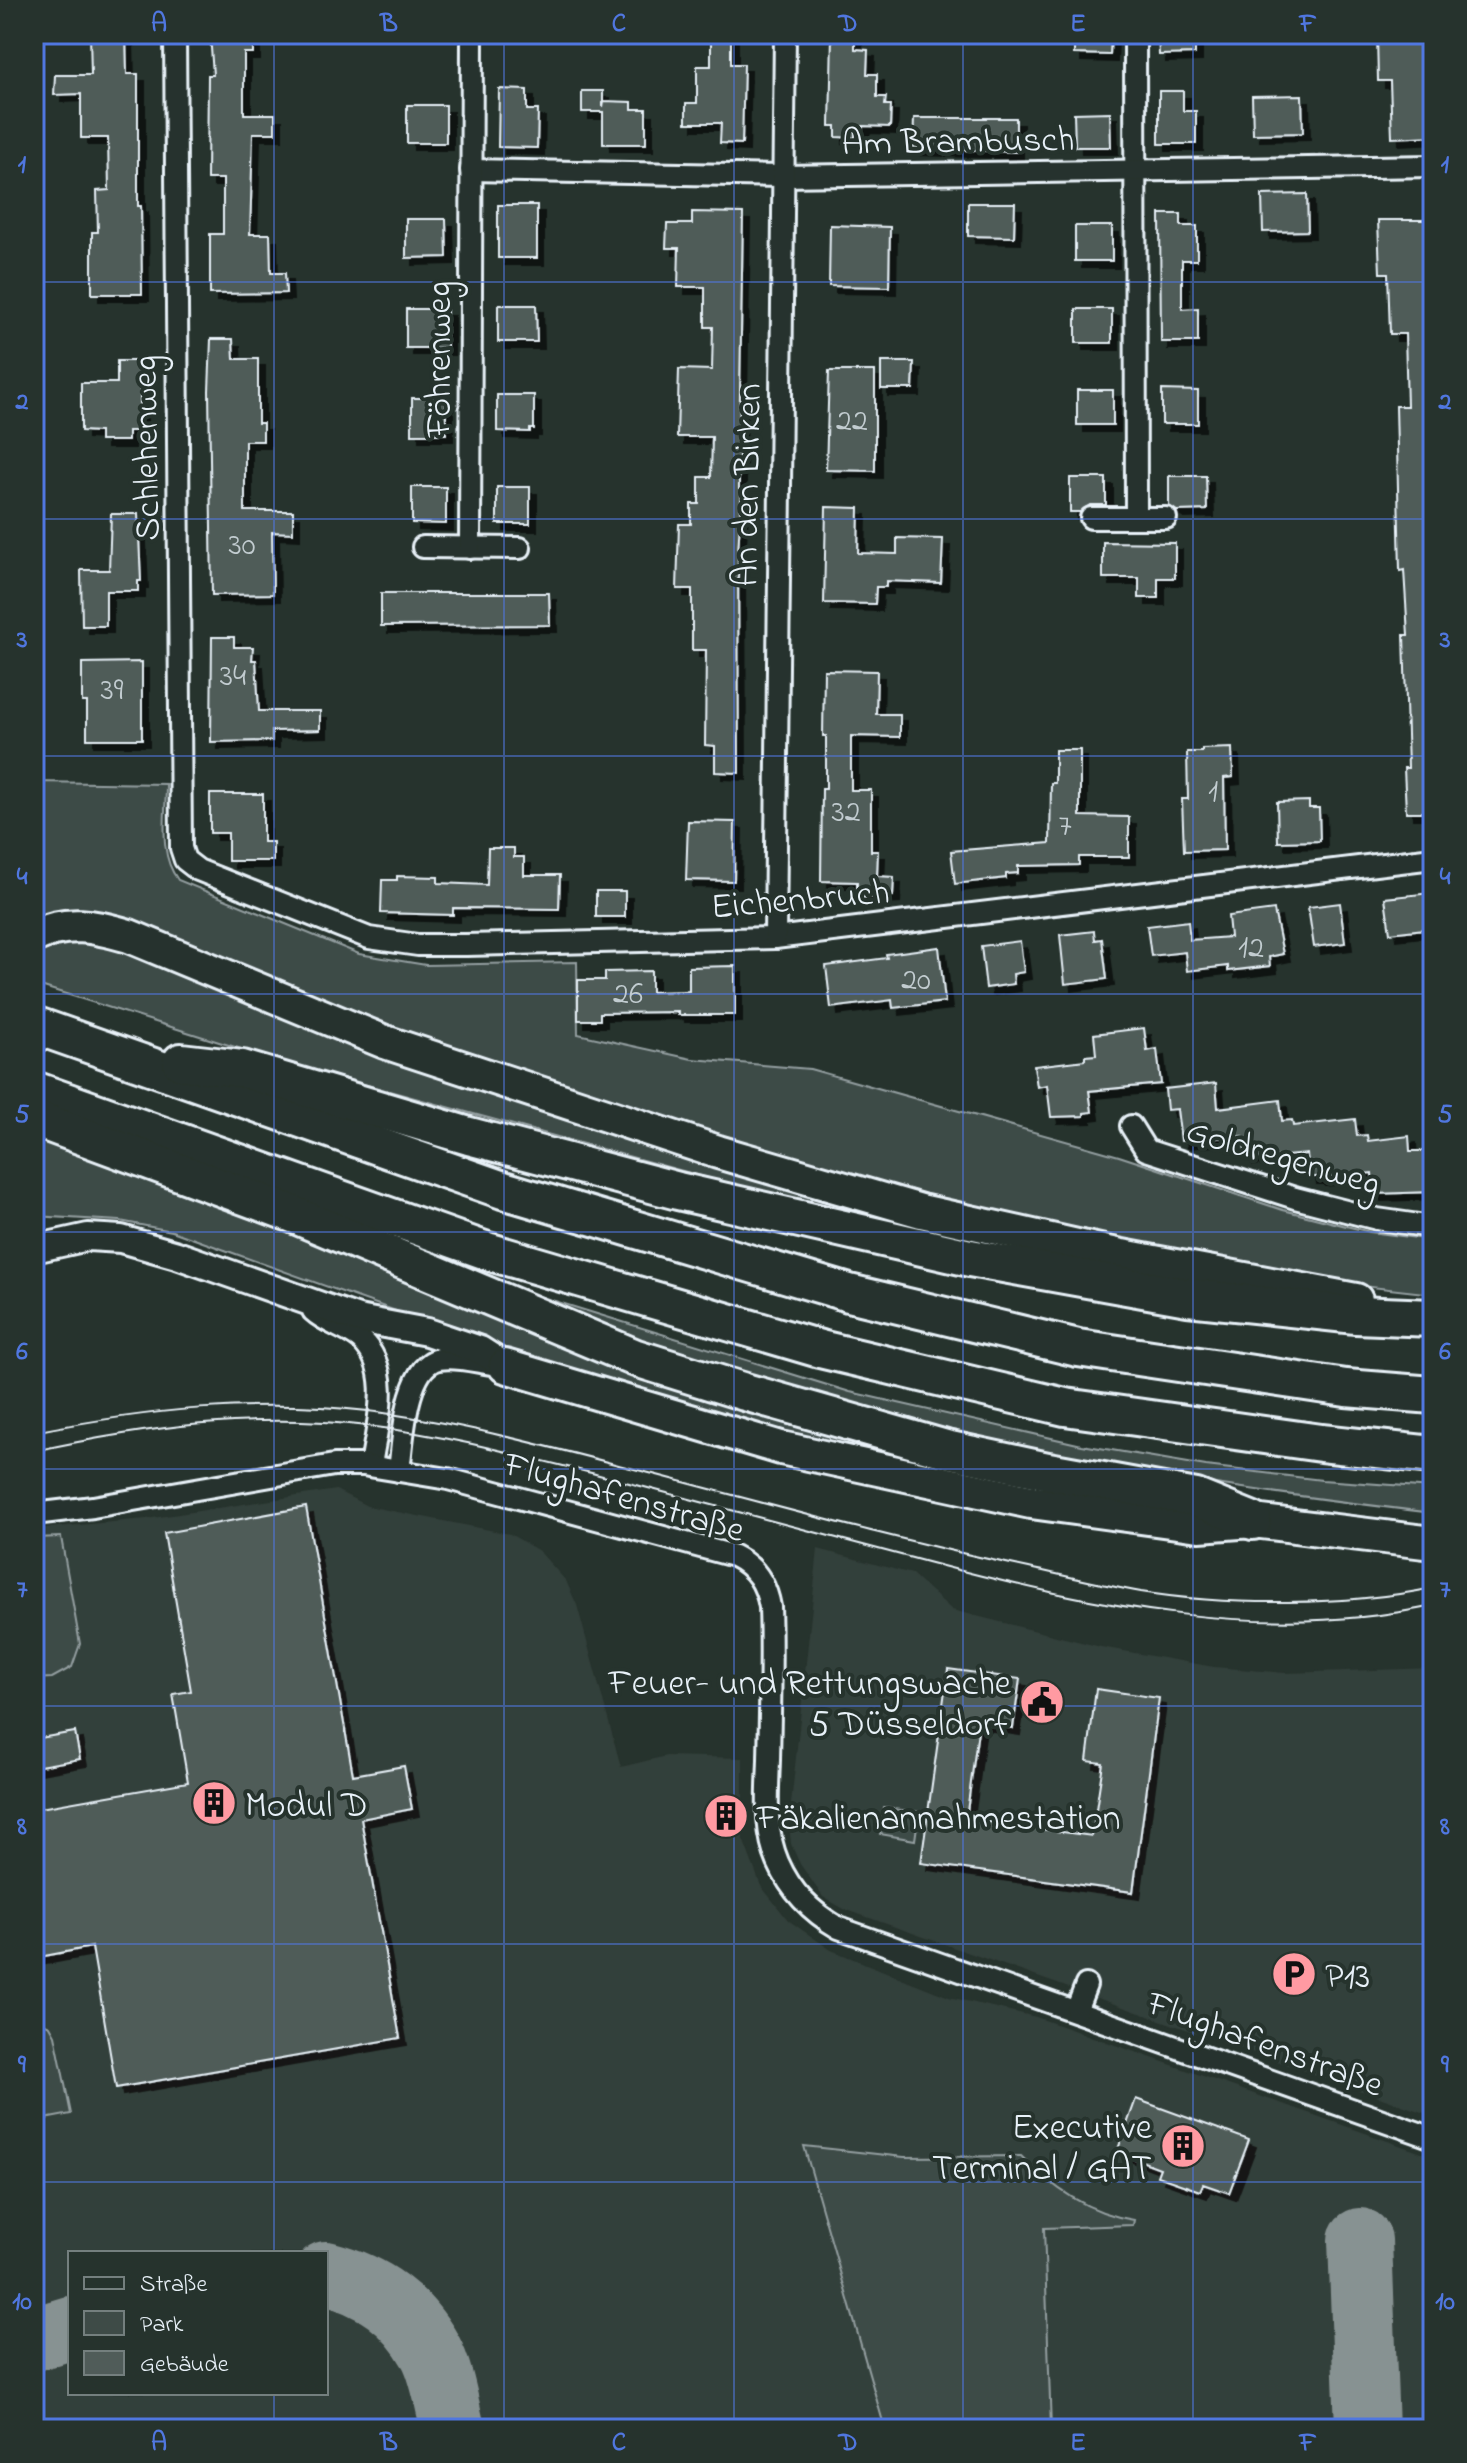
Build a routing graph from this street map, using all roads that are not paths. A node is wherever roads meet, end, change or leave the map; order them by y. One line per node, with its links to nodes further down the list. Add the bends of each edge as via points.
1 (175, 34): 16 (street, Schlehenweg)
2 (472, 34): 6 (street, Föhrenweg)
3 (785, 34): 8 (street, An den Birken)
4 (1135, 34): 7 (street)
5 (1433, 166): 7 (street, Am Brambusch)
6 (471, 170): 8 (street); 13 (street, Föhrenweg)
7 (1135, 170): 8 (street, Am Brambusch); 10 (street)
8 (782, 176): 18 (street, An den Birken)
9 (1091, 518): 10 (street)
10 (1136, 518): 11 (street)
11 (1166, 518)
12 (423, 547): 13 (street)
13 (470, 548): 14 (street)
14 (520, 548)
15 (1433, 858): 18 (street, Eichenbruch)
16 (185, 860): 18 (street, Eichenbruch, via 198,870 369,938 418,945)
17 (34, 936): 27 (main road, via 67,925 93,925 129,936 385,1042 718,1152 921,1211)
18 (775, 938)
19 (34, 1025): 20 (highway)
20 (116, 1054): 27 (highway, via 242,1069 678,1191 970,1258 1188,1297); 29 (highway, via 503,1190 849,1293 1078,1348 1346,1388)
21 (34, 1090): 30 (highway, via 487,1251 820,1349 1065,1407)
22 (34, 1118): 34 (highway, via 288,1212 636,1358 946,1449 1196,1498)
23 (1131, 1126): 24 (street, Goldregenweg, via 1146,1150 1295,1198)
24 (1433, 1227)
25 (34, 1249): 26 (street, via 88,1237 121,1239)
26 (303, 1301): 28 (street, via 358,1319 427,1332 480,1350); 31 (street, via 364,1343 374,1358 381,1395)
27 (1433, 1318)
28 (505, 1366): 32 (street, via 454,1358 429,1362 411,1394); 34 (main road, via 781,1448 1031,1502 1199,1525)
29 (1433, 1395)
30 (1433, 1455)
31 (371, 1466): 32 (street, Flughafenstraße); 33 (street, Flughafenstraße, via 334,1465)
32 (399, 1471): 37 (street, Flughafenstraße, via 448,1479 746,1561 764,1586 770,1607 772,1844 802,1901 839,1928)
33 (34, 1514)
34 (1253, 1521): 35 (main road)
35 (1433, 1543)
36 (1086, 1985): 37 (street)
37 (1076, 2011): 38 (street, Flughafenstraße)
38 (1433, 2138)

